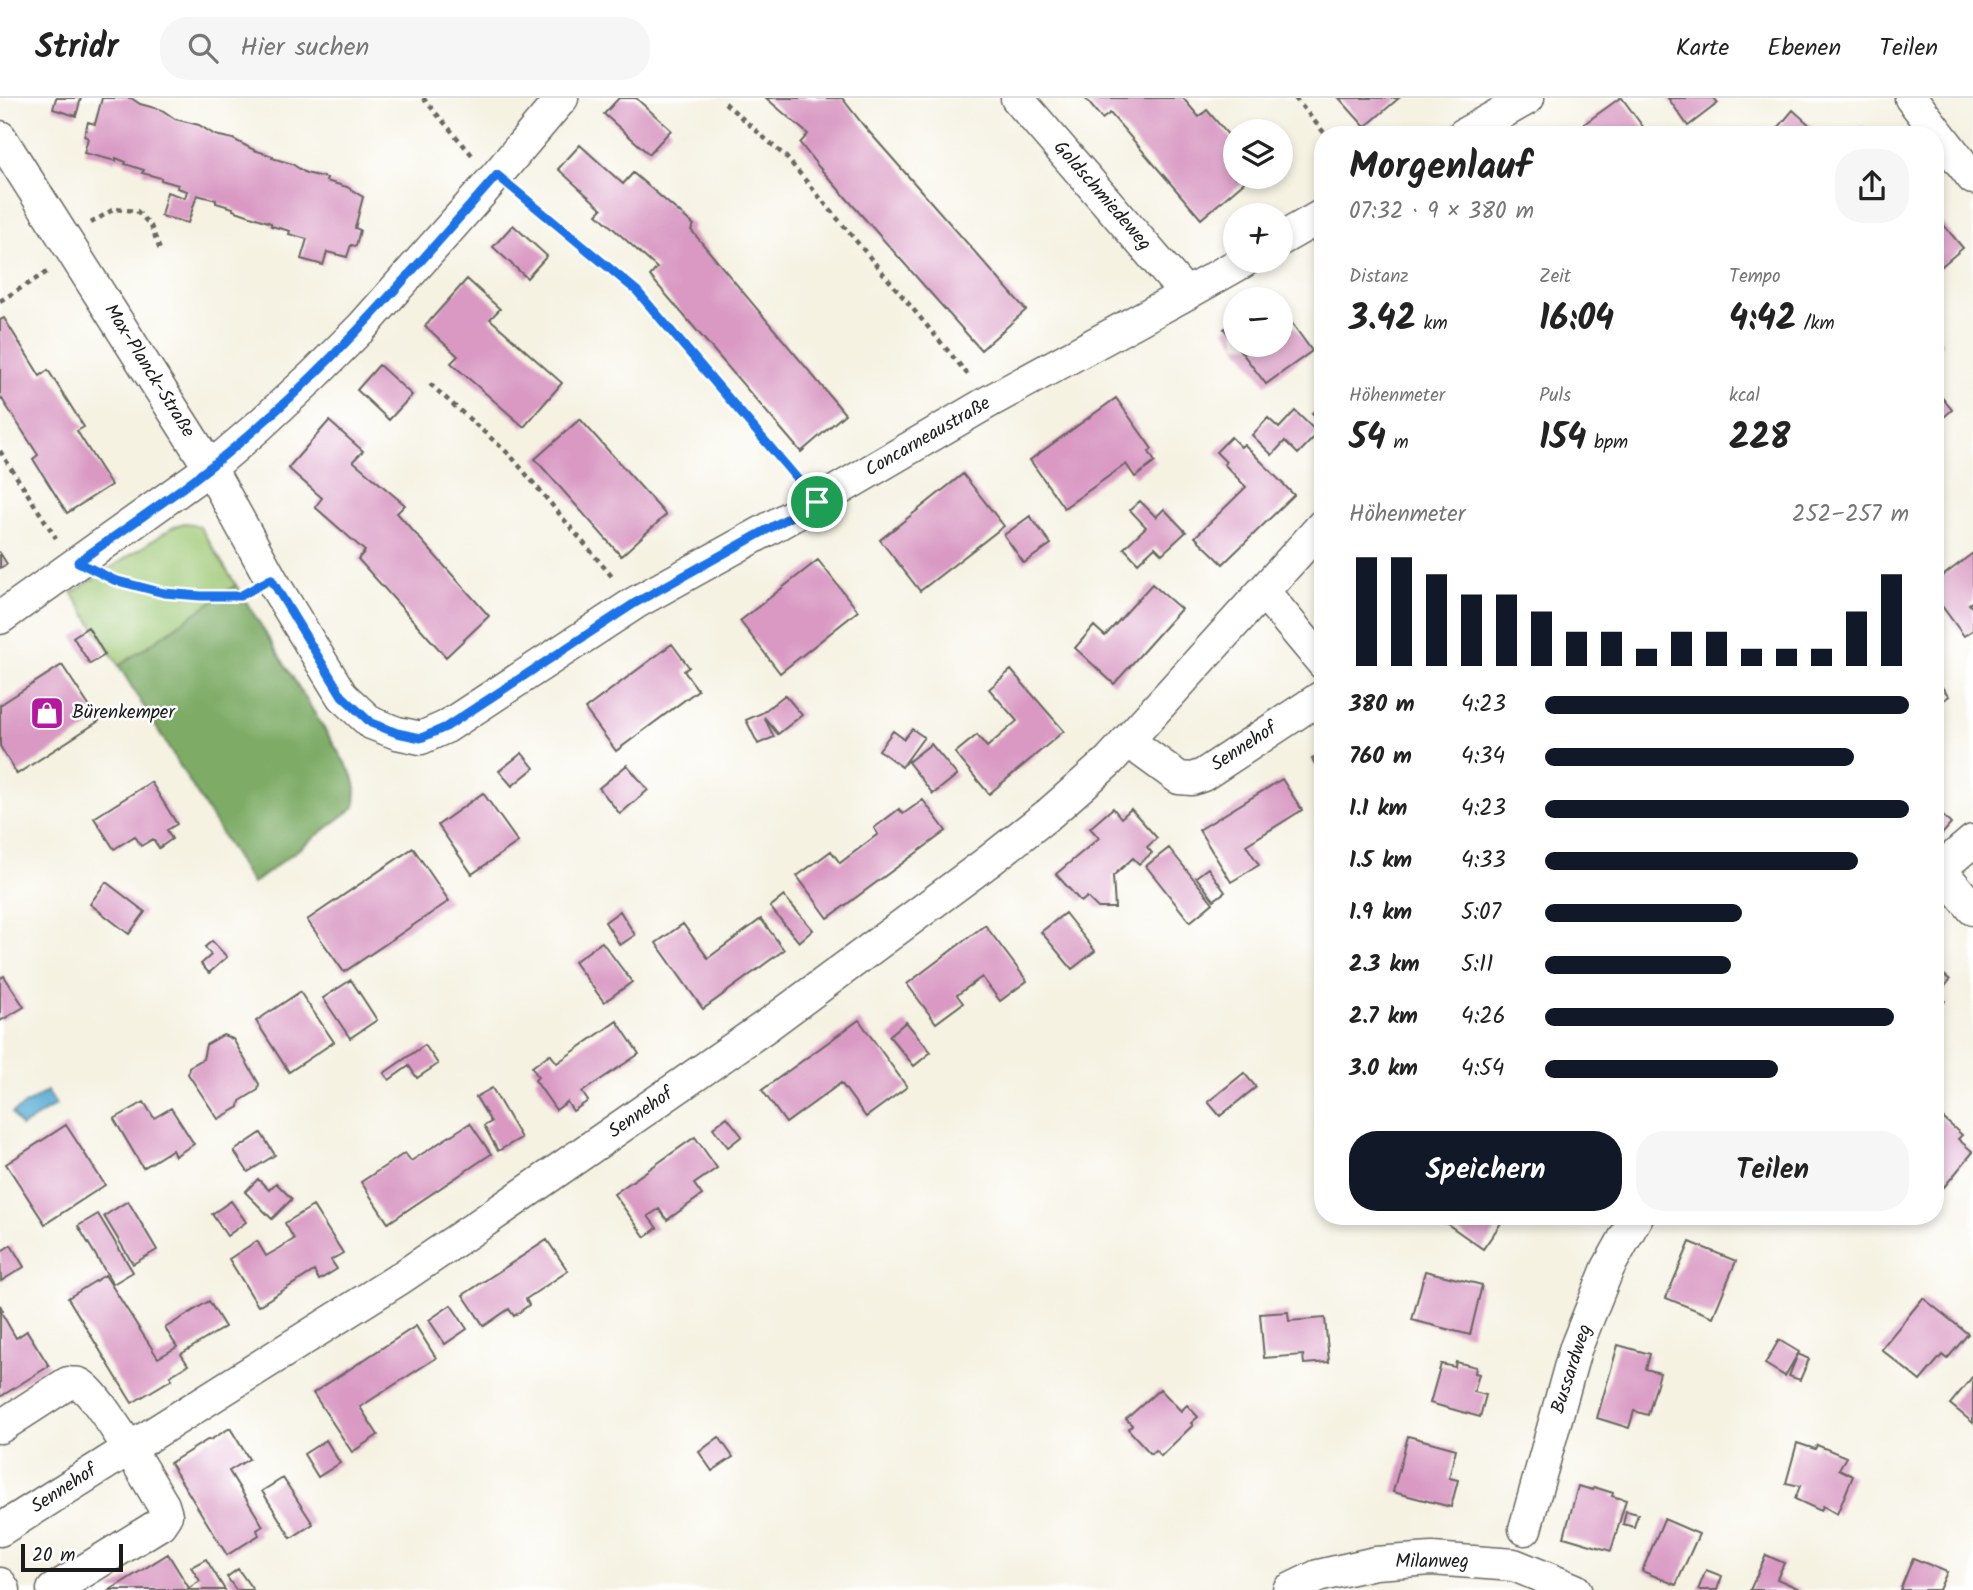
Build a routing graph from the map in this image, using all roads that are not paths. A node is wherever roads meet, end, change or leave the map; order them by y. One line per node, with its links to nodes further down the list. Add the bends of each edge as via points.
1 (562, 98): 14 (street, via 362,327)
2 (1017, 98): 13 (street, Goldschmiedeweg)
3 (1528, 98): 5 (street)
4 (1911, 98): 6 (street)
5 (1479, 126)
6 (1927, 126)
7 (0, 136): 14 (street, Max-Planck-Straße)
8 (1944, 155): 9 (street)
9 (1973, 177)
10 (1314, 220): 11 (street)
11 (1293, 232)
12 (1223, 273): 13 (street, Concarneaustraße)
13 (1186, 294): 20 (street, Concarneaustraße, via 635,603 446,727 421,738)
14 (210, 468): 17 (street); 20 (street, Max-Planck-Straße, via 342,696 371,723)
15 (1314, 535): 16 (street, Sennehof)
16 (1263, 591): 18 (street); 21 (street, Sennehof)
17 (0, 618)
18 (1314, 652)
19 (1314, 701): 21 (street, Sennehof, via 1192,779 1179,778)
20 (397, 733)
21 (1128, 741): 28 (street, Sennehof, via 1050,813 769,1024 399,1279)
22 (1973, 841): 23 (street)
23 (1944, 864)
24 (1944, 878): 25 (street)
25 (1973, 909)
26 (1632, 1225): 29 (street, Bussardweg, via 1608,1268 1575,1350)
27 (0, 1427): 28 (street, via 68,1383 79,1384 91,1392)
28 (128, 1448): 30 (street, Sennehof); 33 (street, via 166,1515 160,1524)
29 (1525, 1529)
30 (0, 1530)
31 (0, 1584): 32 (street)
32 (4, 1590)
33 (53, 1590)
34 (1289, 1590): 35 (street, Milanweg, via 1318,1576 1375,1563 1432,1559 1514,1565)
35 (1575, 1590)

